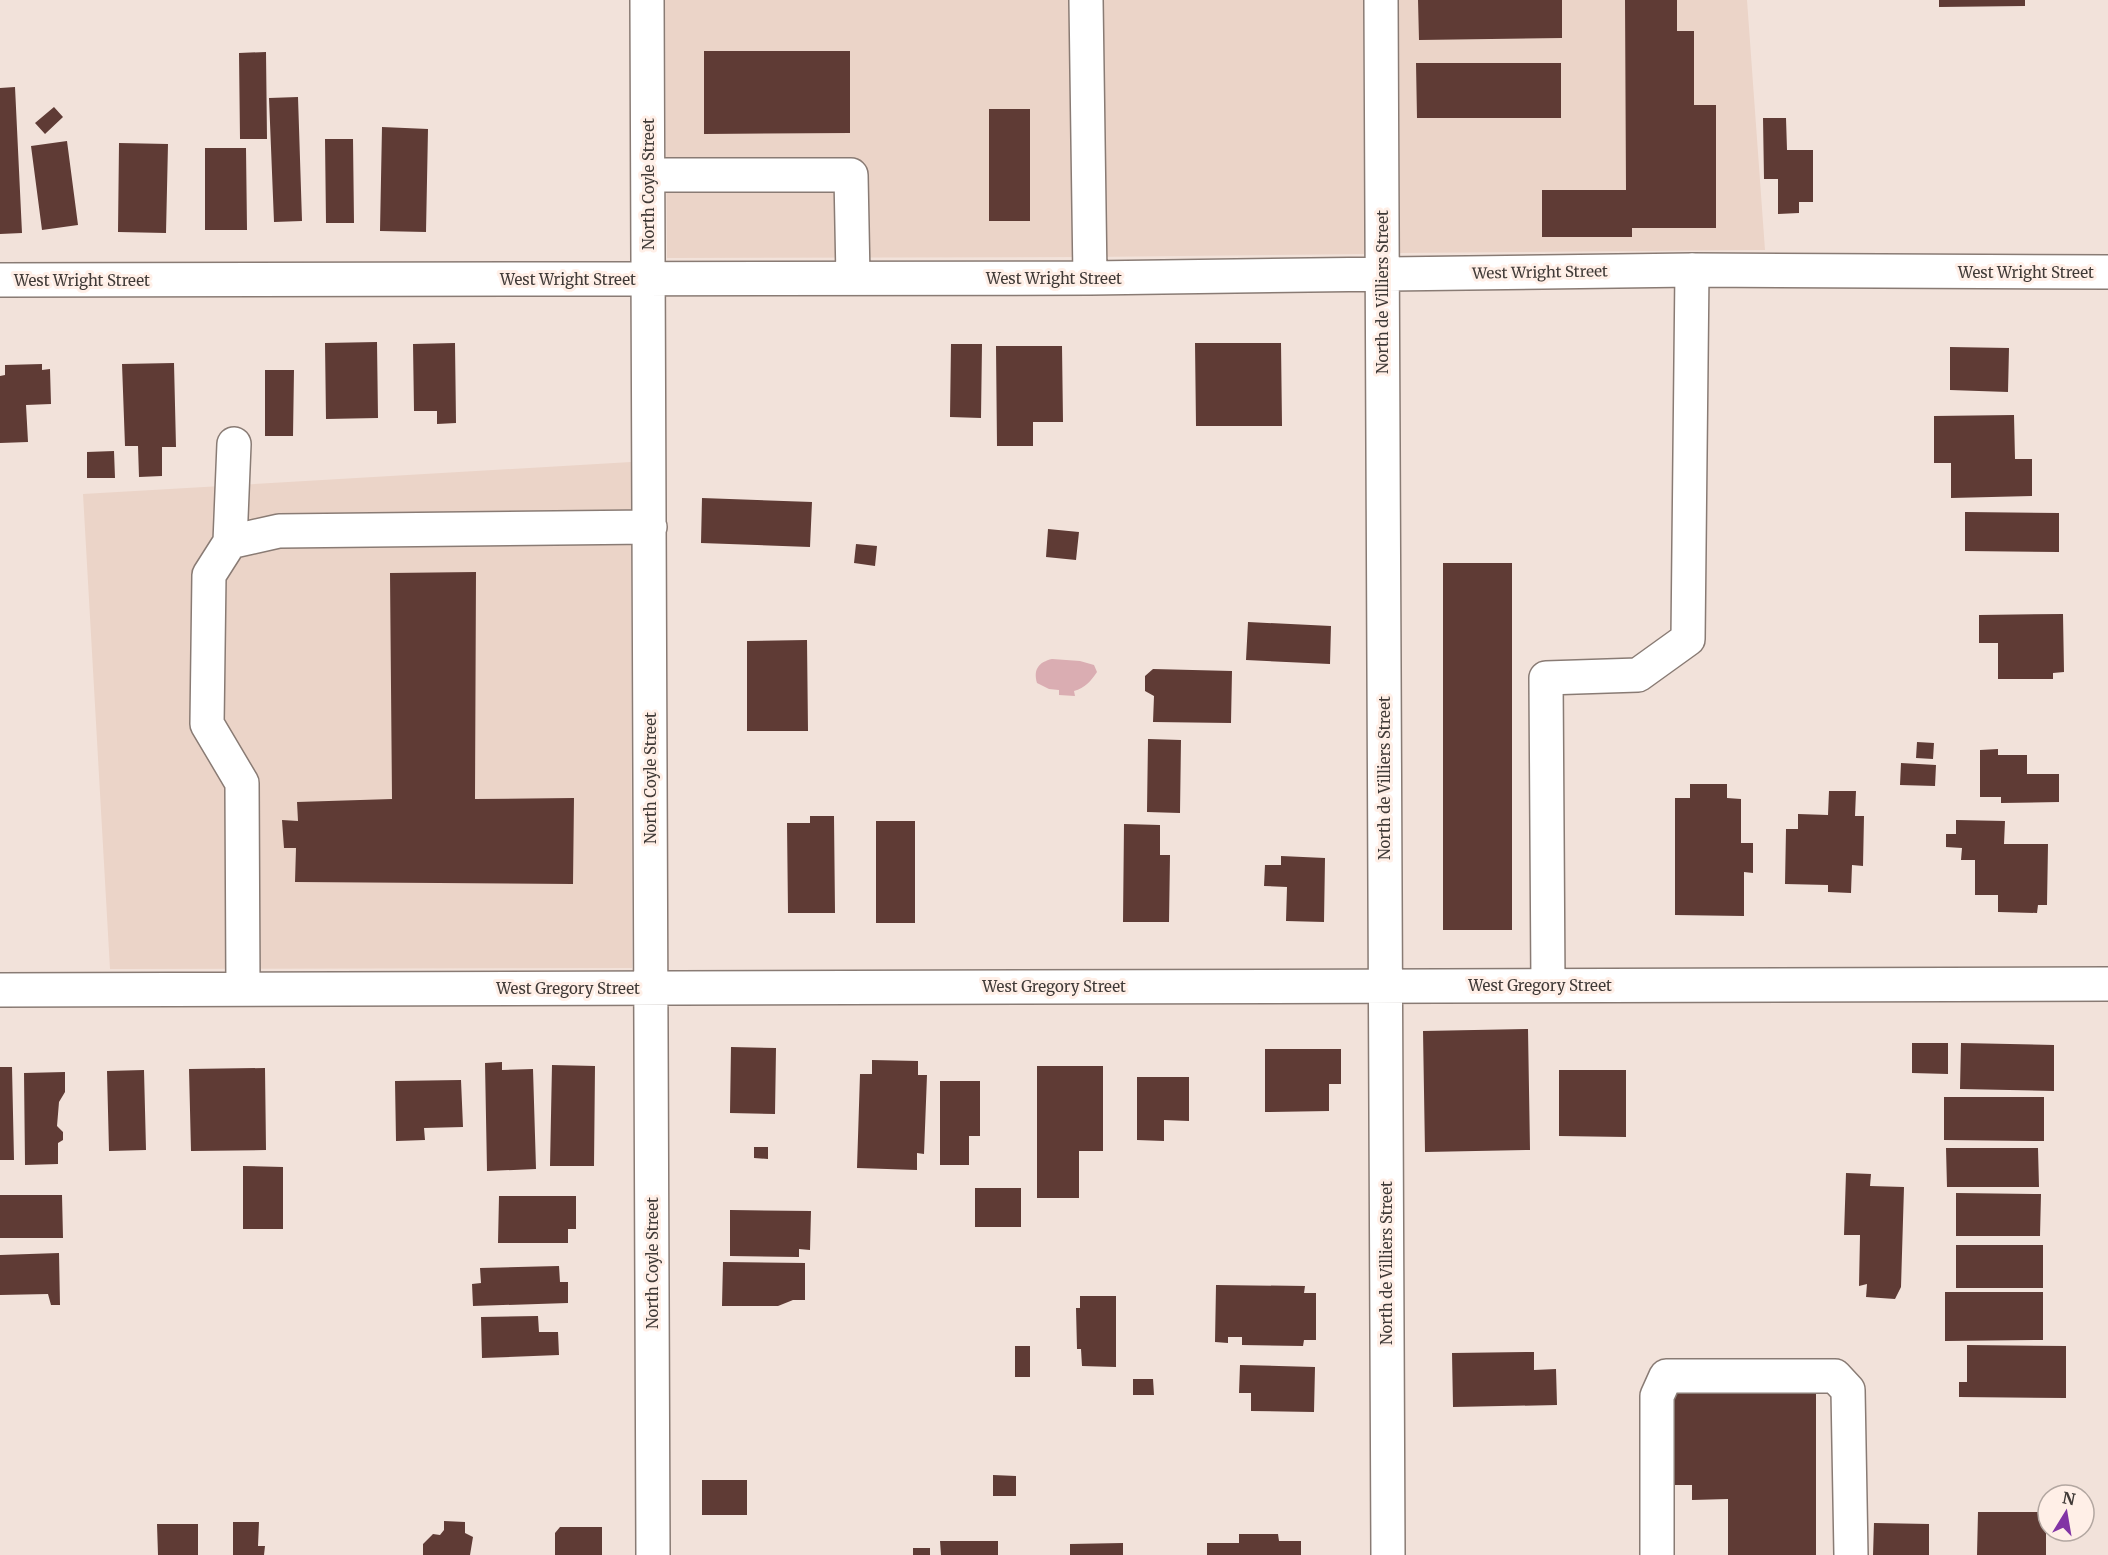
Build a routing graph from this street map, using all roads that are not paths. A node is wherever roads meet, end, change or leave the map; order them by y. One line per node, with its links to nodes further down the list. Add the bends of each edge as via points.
1 (647, 0): 4 (street, North Coyle Street)
2 (1086, 0): 10 (street)
3 (1381, 0): 7 (street, North de Villiers Street)
4 (648, 175): 8 (street, North Coyle Street); 9 (street, via 851,175)
5 (1692, 270): 6 (street, West Wright Street); 7 (street, West Wright Street); 17 (street, via 1688,639 1638,675 1546,678)
6 (2108, 272)
7 (1382, 274): 10 (street, West Wright Street); 16 (street, North de Villiers Street)
8 (649, 278): 9 (street, West Wright Street); 11 (street, West Wright Street); 13 (street, North Coyle Street)
9 (853, 278): 10 (street, West Wright Street)
10 (1090, 278)
11 (0, 280)
12 (234, 444): 14 (street)
13 (650, 527): 14 (street, via 279,531); 18 (street, North Coyle Street)
14 (230, 542): 19 (street, via 209,575 207,724 242,783)
15 (2108, 984): 17 (street, West Gregory Street)
16 (1384, 985): 17 (street, West Gregory Street); 18 (street, West Gregory Street); 22 (street, North de Villiers Street)
17 (1548, 985)
18 (650, 988): 19 (street, West Gregory Street); 21 (street, North Coyle Street)
19 (243, 989): 20 (street, West Gregory Street)
20 (0, 990)
21 (654, 1555)
22 (1388, 1555)
23 (1657, 1555): 24 (street, via 1657,1396 1666,1376 1835,1376 1848,1390)
24 (1851, 1555)

